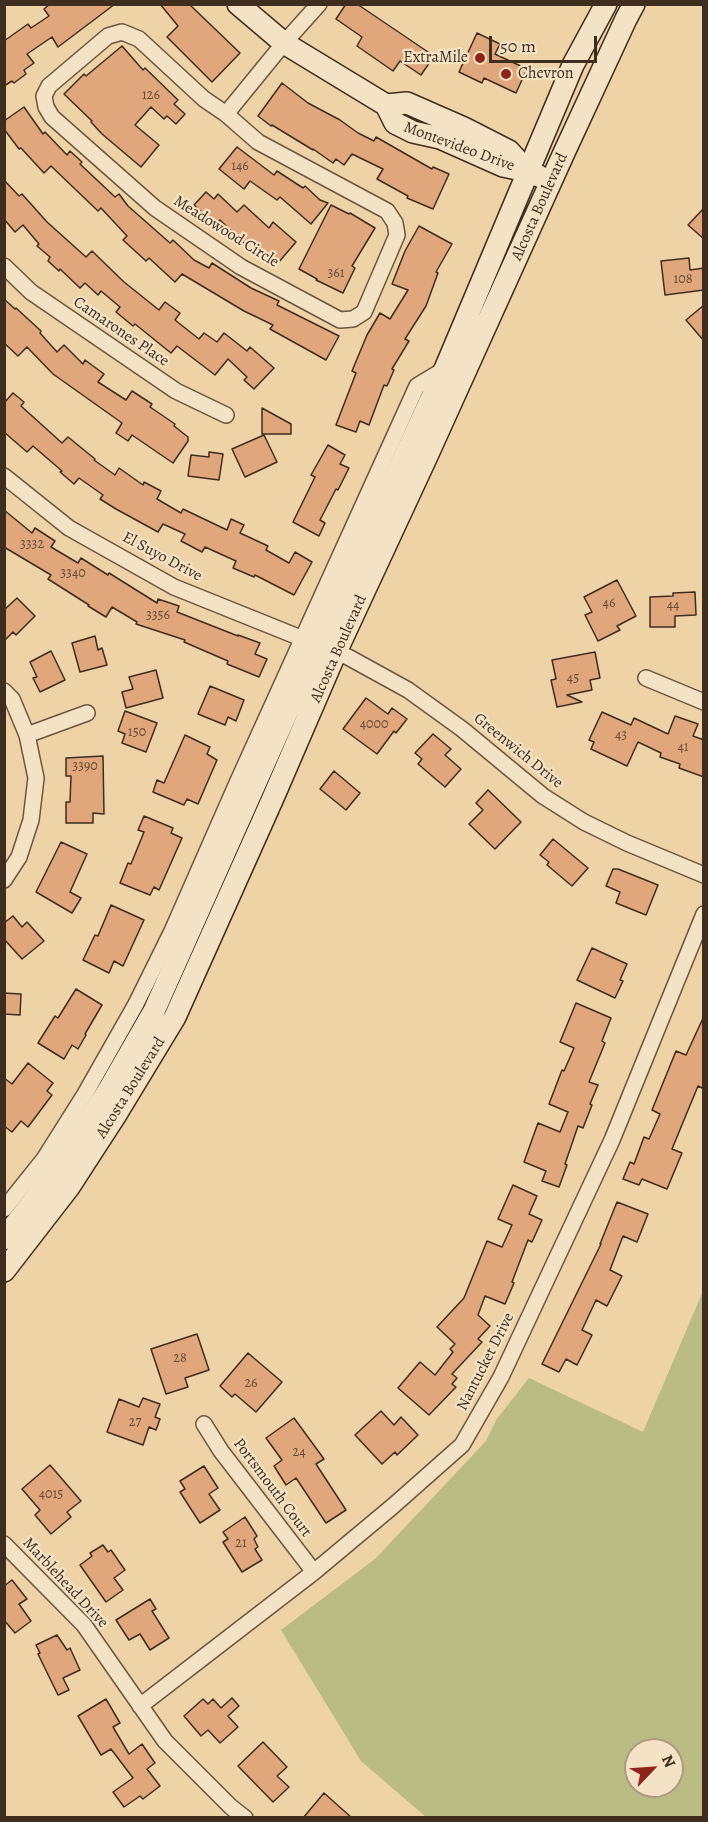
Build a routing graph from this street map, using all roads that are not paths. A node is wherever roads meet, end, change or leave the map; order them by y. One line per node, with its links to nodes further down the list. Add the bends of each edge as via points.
1 (238, 4): 5 (main road, Montevideo Drive)
2 (319, 4): 5 (street)
3 (606, 4): 7 (main road, Alcosta Boulevard, via 573,65)
4 (634, 4): 8 (main road, Alcosta Boulevard)
5 (284, 43): 6 (street); 7 (main road, Montevideo Drive, via 386,105 407,103 509,151)
6 (226, 114): 6 (street, Meadowood Circle, via 258,142 387,211 397,236 364,312 353,319 340,320 241,267 155,208 52,117 44,96 49,86 108,36 122,32 139,39 204,99)
7 (527, 171): 8 (main road); 12 (main road, Alcosta Boulevard, via 445,369)
8 (551, 181): 12 (main road, Alcosta Boulevard, via 427,456)
9 (4, 266): 10 (street, Camarones Place, via 31,292 176,392)
10 (226, 415)
11 (4, 476): 12 (street, El Suyo Drive, via 69,528 174,587)
12 (319, 646): 18 (street, Greenwich Drive, via 408,690 543,796 584,822); 21 (street, Alcosta Boulevard, via 237,783 136,1004 80,1104 44,1159); 22 (main road, Alcosta Boulevard, via 154,1011 59,1167); 23 (main road, Alcosta Boulevard, via 269,809 175,1017 69,1187)
13 (646, 678): 15 (street)
14 (4, 691): 17 (street, via 12,699)
15 (704, 702)
16 (87, 713): 17 (street)
17 (27, 735): 19 (street, via 36,778 31,819 19,857)
18 (704, 875)
19 (4, 880)
20 (704, 914): 26 (street, Nantucket Drive, via 612,1140 501,1377 462,1445)
21 (4, 1209)
22 (4, 1239)
23 (7, 1262)
24 (204, 1424): 26 (street, Portsmouth Court)
25 (4, 1544): 27 (street, Marblehead Drive, via 84,1625)
26 (314, 1572): 27 (street, Nantucket Drive)
27 (140, 1706): 28 (street, Marblehead Drive, via 165,1741)
28 (245, 1818)

